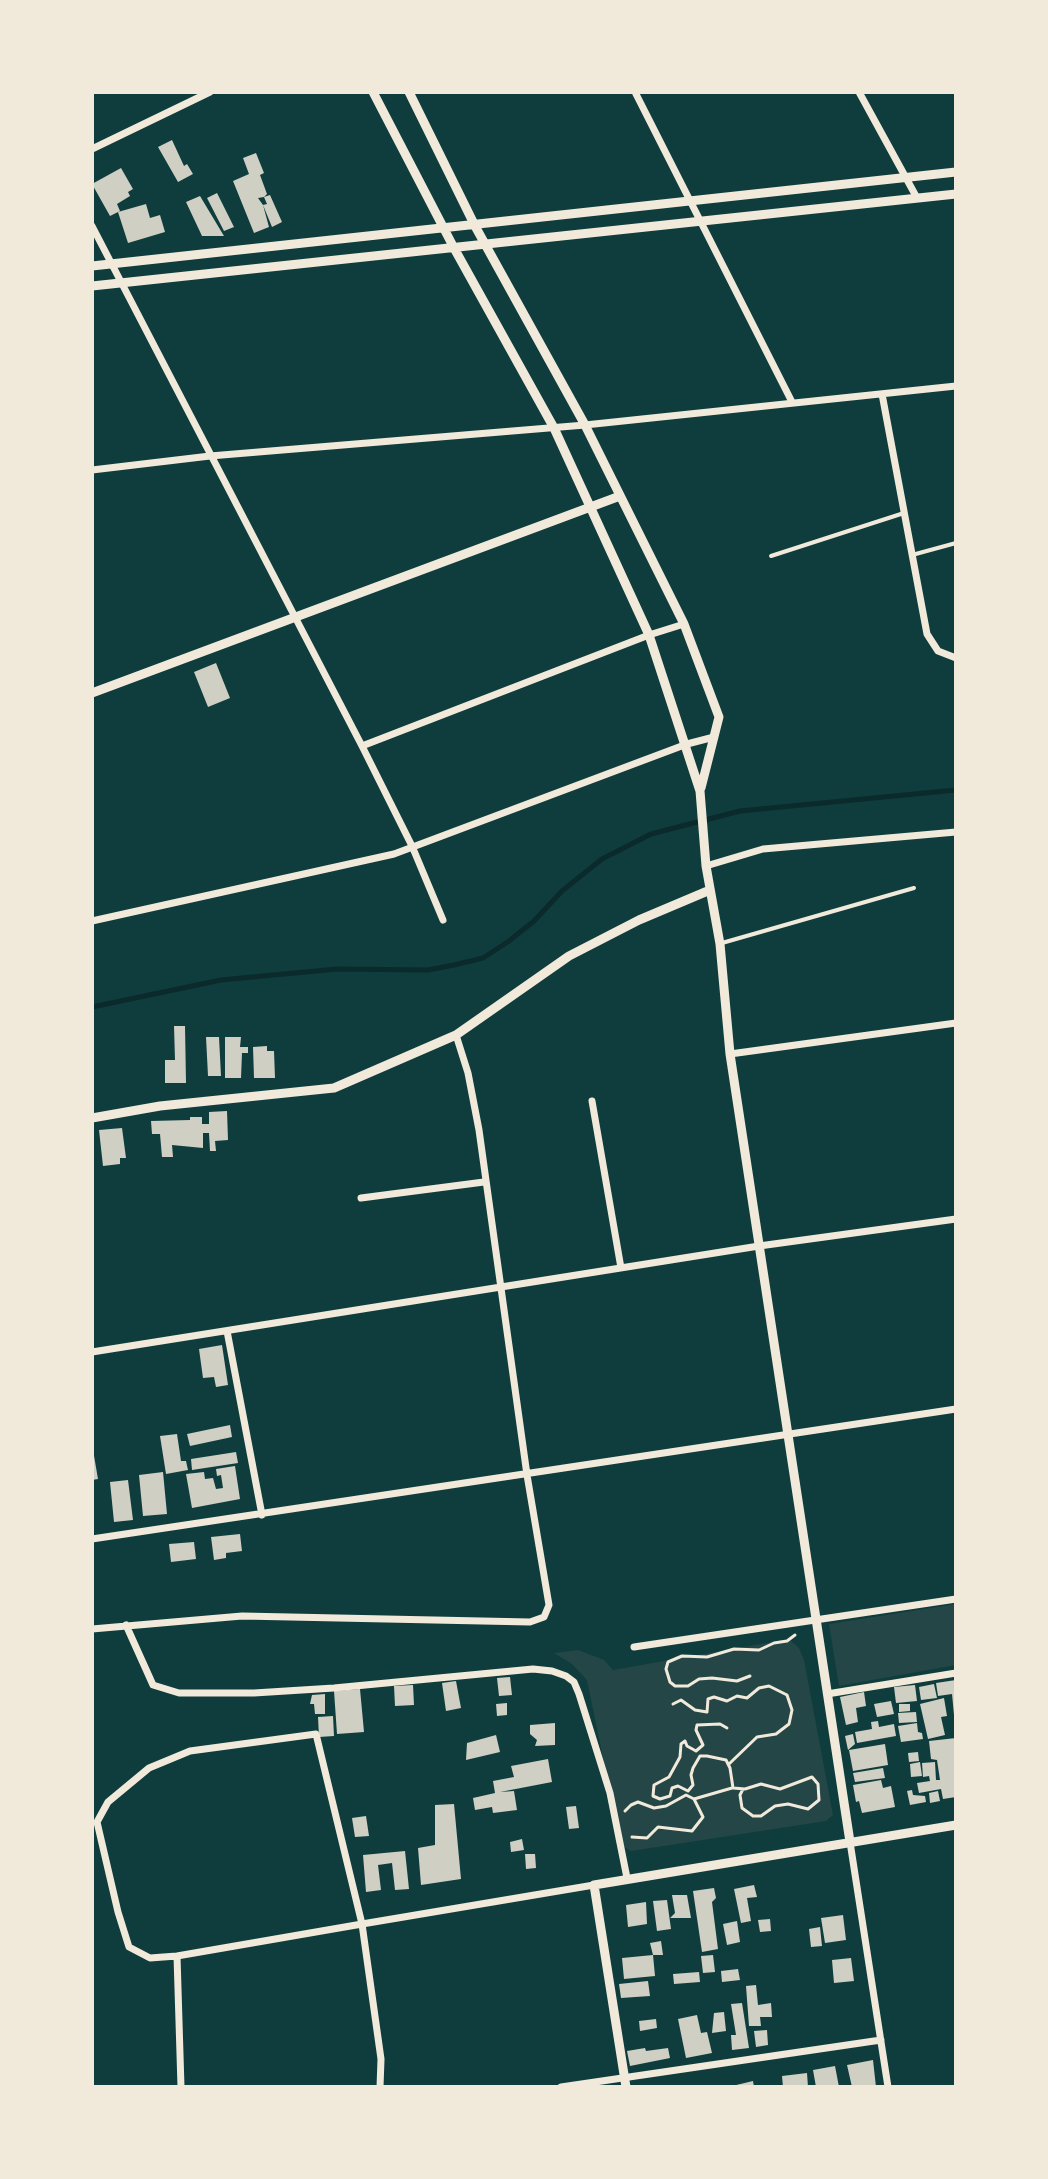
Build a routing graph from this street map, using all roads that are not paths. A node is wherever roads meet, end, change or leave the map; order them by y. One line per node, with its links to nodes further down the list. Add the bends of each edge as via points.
1 (210, 92): 6 (street)
2 (373, 92): 17 (street)
3 (409, 92): 16 (street)
4 (635, 92): 12 (street)
5 (859, 92): 8 (street)
6 (92, 149)
7 (956, 172): 8 (street)
8 (904, 178): 9 (street); 11 (street)
9 (839, 185): 12 (street); 13 (street)
10 (956, 194): 11 (street)
11 (917, 198): 13 (street)
12 (688, 200): 14 (street); 16 (street)
13 (844, 206): 14 (street)
14 (699, 222): 18 (street); 26 (street)
15 (92, 226): 20 (street)
16 (475, 226): 17 (street); 18 (street)
17 (445, 229): 19 (street); 20 (street)
18 (485, 244): 19 (street); 27 (street)
19 (454, 248): 22 (street); 28 (street)
20 (111, 264): 21 (street); 22 (street)
21 (92, 266)
22 (121, 282): 23 (street); 29 (street)
23 (92, 286)
24 (956, 386): 25 (street)
25 (882, 394): 26 (street); 33 (street)
26 (792, 402): 27 (street)
27 (585, 425): 28 (street); 31 (street)
28 (554, 428): 29 (street); 32 (street)
29 (210, 456): 30 (street); 37 (street)
30 (92, 470)
31 (620, 496): 32 (street); 38 (street)
32 (590, 507): 37 (street); 39 (street)
33 (904, 513): 35 (street); 36 (lane)
34 (956, 543): 35 (lane)
35 (912, 555): 40 (street, via 927,634 938,651)
36 (771, 556)
37 (295, 618): 41 (street); 44 (street)
38 (684, 624): 39 (street); 42 (street, via 719,717)
39 (649, 635): 43 (street); 44 (street)
40 (956, 658)
41 (92, 693)
42 (714, 737): 43 (street); 45 (street)
43 (687, 744): 45 (street); 47 (street)
44 (362, 746): 47 (street)
45 (700, 791): 48 (street)
46 (956, 832): 48 (street, via 763,849)
47 (412, 846): 51 (street); 52 (street)
48 (706, 866): 50 (street)
49 (914, 888): 53 (lane)
50 (710, 890): 53 (street); 55 (street, via 569,956)
51 (443, 920)
52 (92, 921)
53 (720, 944): 56 (street)
54 (956, 1023): 56 (street)
55 (456, 1035): 58 (street, via 334,1088); 59 (street, via 468,1073)
56 (730, 1054): 62 (street)
57 (592, 1101): 63 (street)
58 (92, 1118)
59 (484, 1182): 60 (street); 64 (street)
60 (361, 1198)
61 (956, 1219): 62 (street)
62 (759, 1246): 63 (street); 68 (street)
63 (621, 1268): 64 (street)
64 (499, 1288): 65 (street); 69 (street)
65 (227, 1331): 66 (street); 70 (street)
66 (92, 1352)
67 (956, 1409): 68 (street)
68 (788, 1435): 69 (street); 73 (street)
69 (527, 1475): 70 (street); 74 (street, via 549,1605 544,1617 530,1622 242,1616)
70 (262, 1515): 71 (street)
71 (92, 1539)
72 (956, 1599): 73 (street)
73 (816, 1620): 76 (street); 78 (street)
74 (126, 1625): 75 (street); 82 (street, via 153,1685 179,1693 334,1688 533,1669 574,1682 610,1793)
75 (92, 1629)
76 (634, 1647)
77 (956, 1673): 78 (street)
78 (827, 1694): 81 (street)
79 (94, 1822): 84 (street, via 108,1802 149,1768 190,1751 316,1734); 85 (street, via 129,1947 150,1958)
80 (956, 1825): 81 (street)
81 (850, 1842): 82 (street); 86 (street)
82 (627, 1878): 83 (street)
83 (594, 1885): 84 (street); 87 (street)
84 (362, 1924): 85 (street); 89 (street, via 381,2059)
85 (177, 1956): 88 (street)
86 (881, 2040): 87 (street); 91 (street)
87 (625, 2083): 90 (street)
88 (181, 2087)
89 (380, 2087)
90 (561, 2087)
91 (888, 2087)

